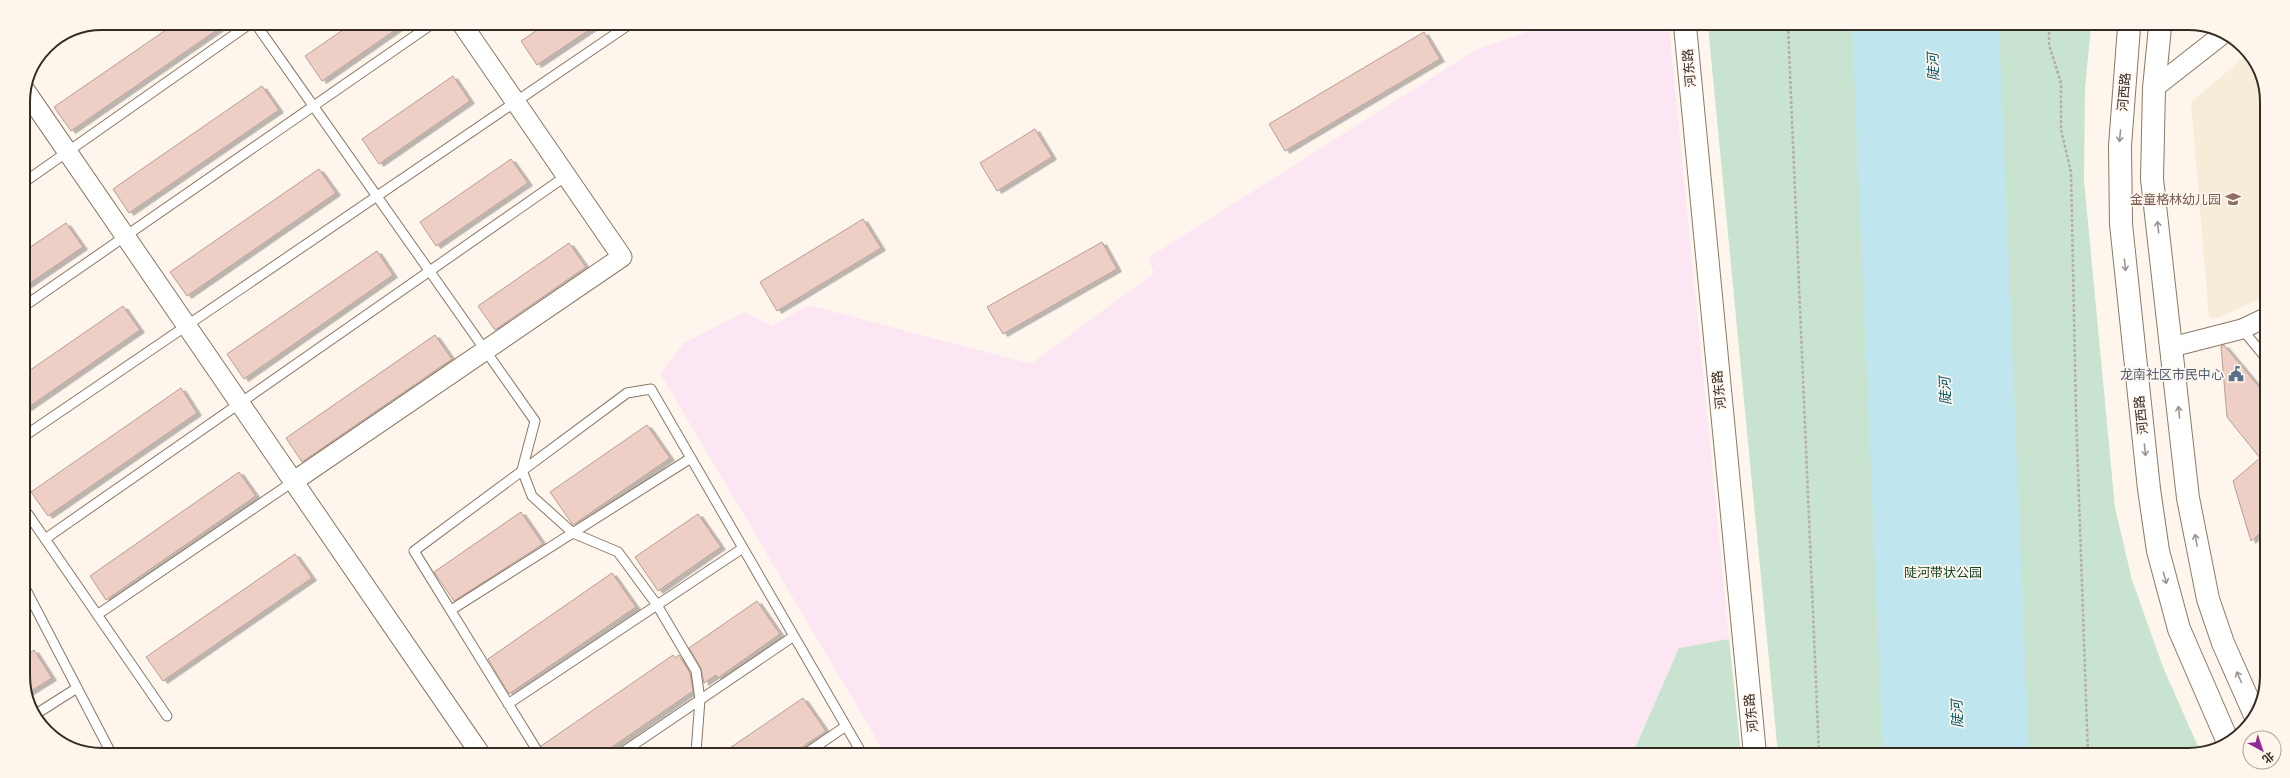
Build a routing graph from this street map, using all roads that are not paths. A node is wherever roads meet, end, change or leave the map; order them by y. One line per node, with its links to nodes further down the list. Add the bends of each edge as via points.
1 (241, 30): 14 (lane)
2 (260, 30): 13 (lane)
3 (423, 30): 13 (lane)
4 (466, 30): 12 (street)
5 (621, 30): 12 (lane)
6 (1685, 30): 56 (main road, 河东路)
7 (2129, 30): 48 (main road, 河西路, one-way to 48, via 2120,146 2121,224 2149,489 2158,551 2179,629)
8 (2160, 30): 10 (main road)
9 (2219, 37): 10 (street)
10 (2154, 88): 24 (main road, one-way to 10, via 2152,179)
11 (30, 98): 14 (street)
12 (516, 102): 15 (street); 17 (lane)
13 (313, 106): 17 (lane); 18 (lane)
14 (68, 152): 16 (lane); 18 (street)
15 (566, 176): 19 (lane); 25 (street, via 622,257)
16 (30, 178)
17 (376, 196): 19 (lane); 22 (lane)
18 (126, 236): 20 (lane); 22 (street)
19 (429, 271): 25 (lane); 27 (lane)
20 (30, 302)
21 (2260, 320): 23 (street)
22 (187, 326): 27 (street); 28 (lane)
23 (2242, 329): 24 (street); 26 (lane)
24 (2172, 347): 44 (main road, one-way to 24, via 2223,643 2208,600 2188,498)
25 (485, 351): 30 (lane, via 534,421); 31 (street)
26 (2260, 351)
27 (240, 403): 31 (street); 34 (lane)
28 (30, 432)
29 (691, 458): 30 (lane, via 651,389 627,393); 33 (lane); 35 (lane)
30 (522, 470): 33 (lane, via 532,496); 38 (lane, via 414,551)
31 (294, 481): 39 (lane); 50 (street)
32 (30, 517): 34 (lane)
33 (573, 533): 37 (lane, via 618,552); 38 (lane)
34 (45, 539): 39 (lane)
35 (743, 548): 37 (lane); 40 (lane)
36 (30, 598): 41 (lane)
37 (658, 605): 42 (lane, via 696,671); 43 (lane)
38 (451, 610): 43 (lane)
39 (97, 615): 46 (lane)
40 (794, 636): 42 (lane); 47 (lane)
41 (77, 688): 45 (lane); 49 (lane)
42 (700, 700): 52 (lane); 53 (lane)
43 (508, 704): 51 (lane)
44 (2252, 709)
45 (40, 712)
46 (167, 716)
47 (846, 726): 54 (lane); 55 (lane)
48 (2226, 737)
49 (108, 748)
50 (476, 748)
51 (536, 748)
52 (629, 748)
53 (696, 748)
54 (814, 748)
55 (859, 748)
56 (1754, 748)

